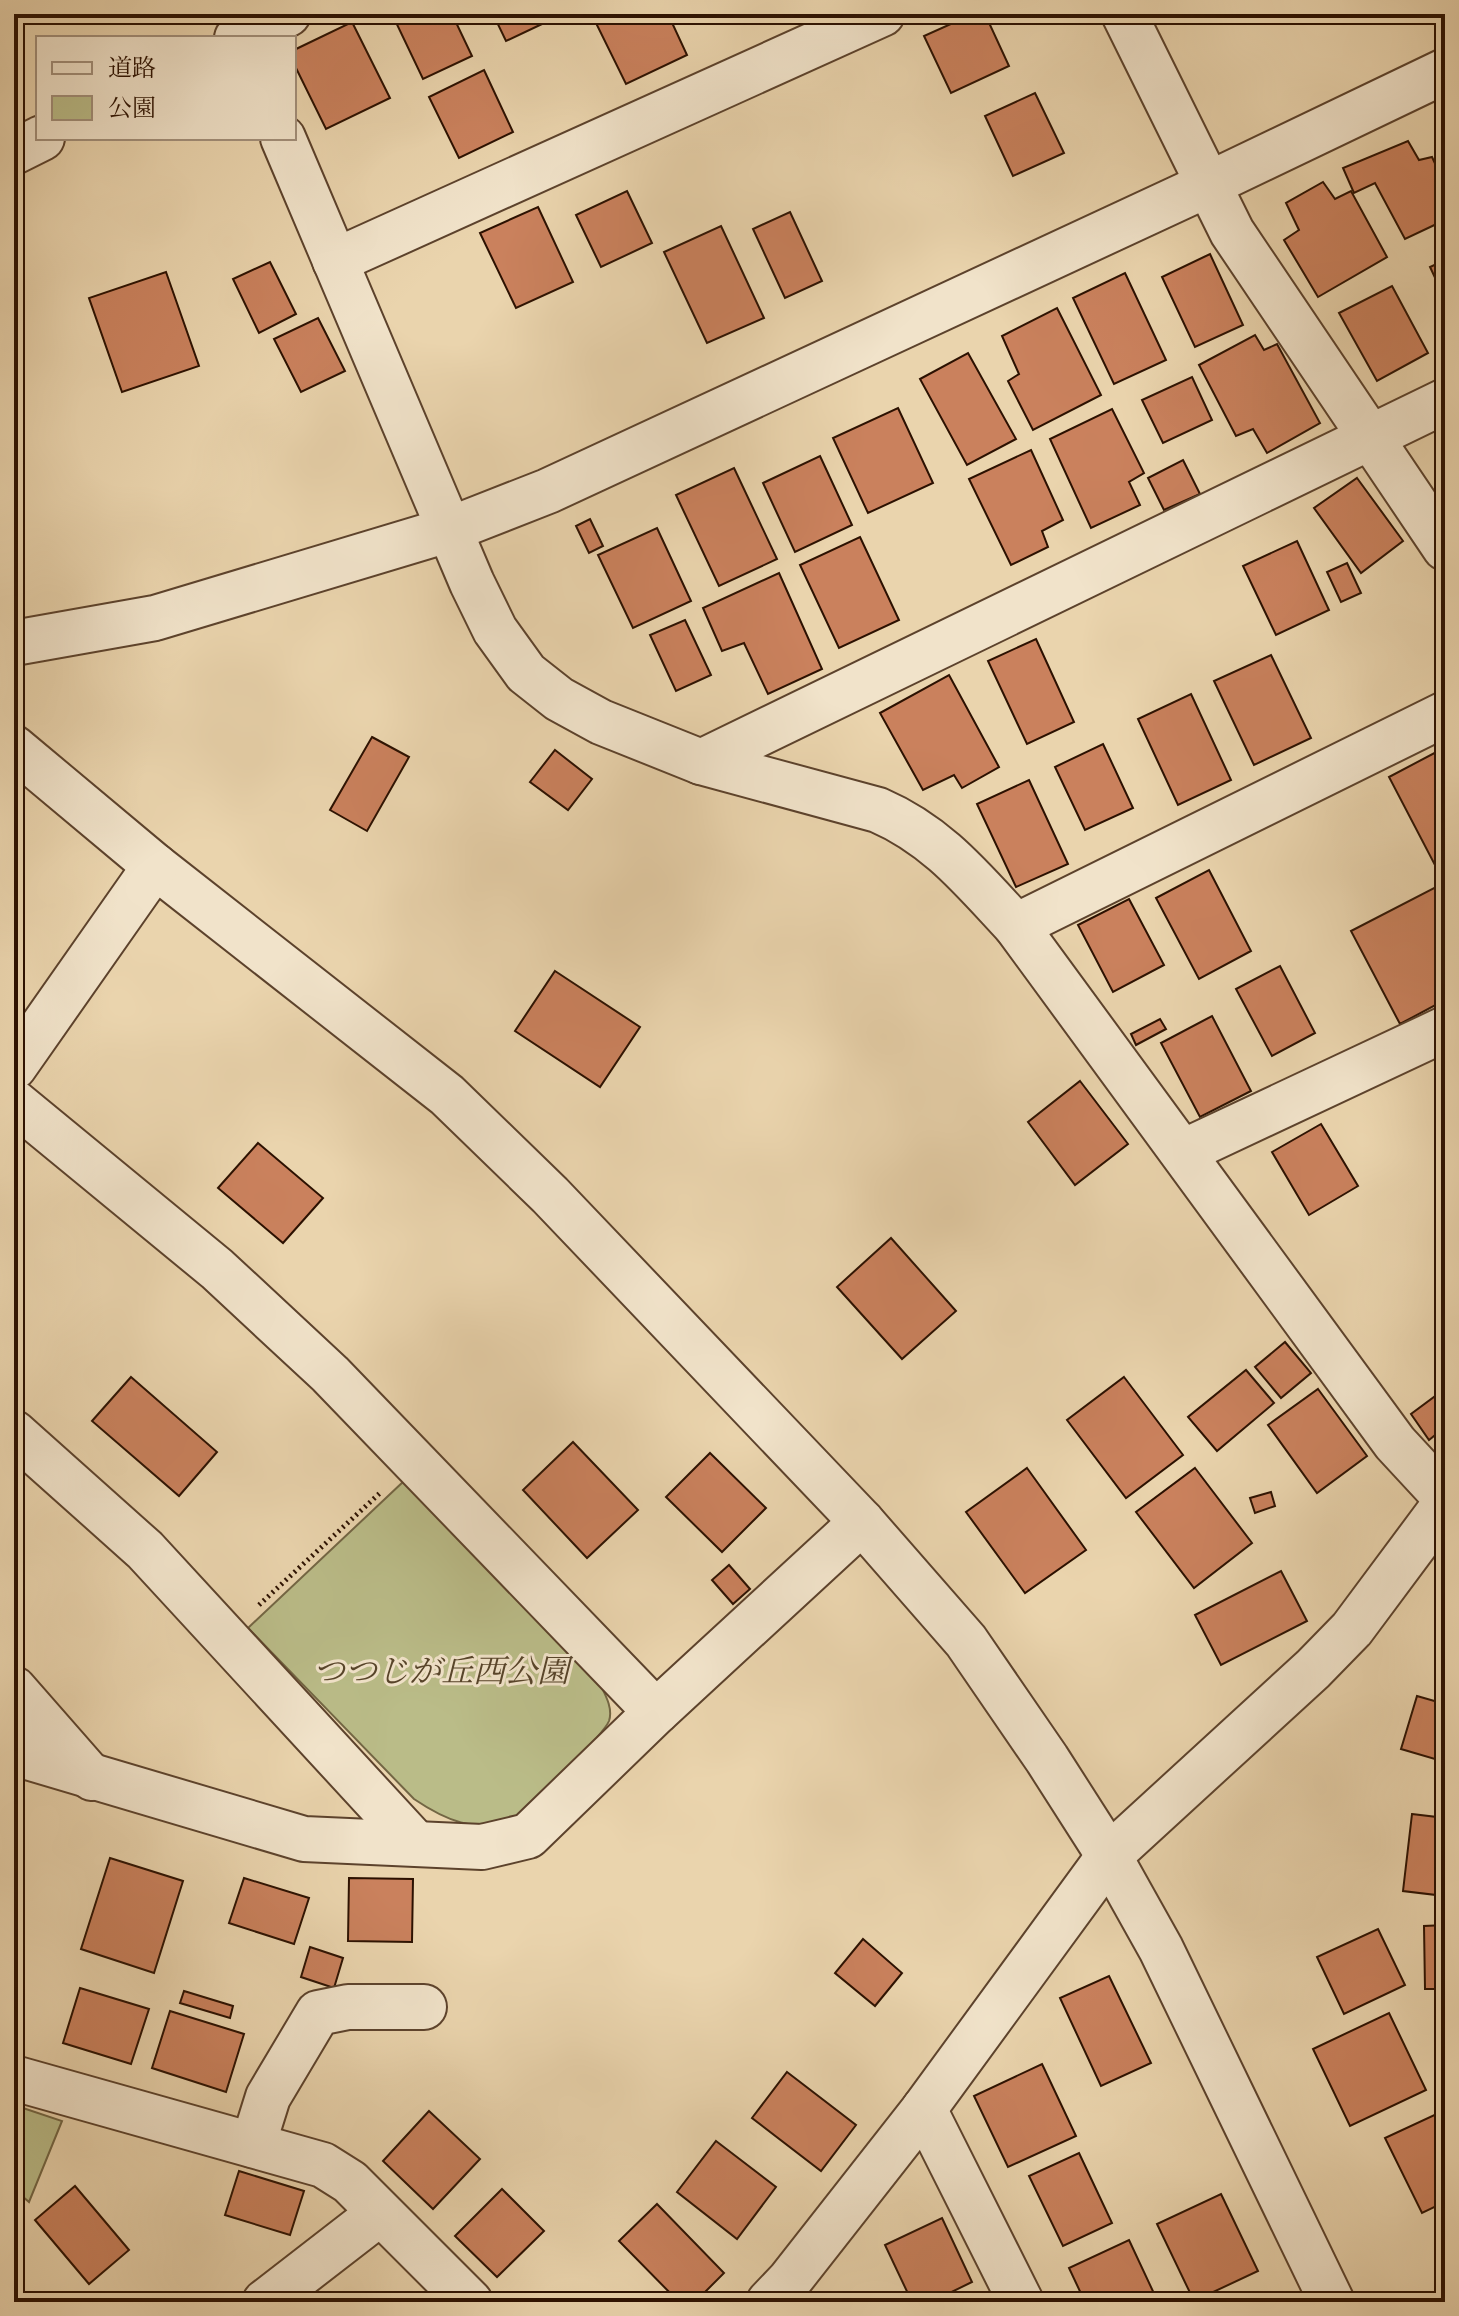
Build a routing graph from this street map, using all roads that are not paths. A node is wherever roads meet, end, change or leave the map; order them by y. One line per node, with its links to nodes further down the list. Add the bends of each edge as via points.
1 (288, 14): 4 (street)
2 (882, 14): 10 (street)
3 (1124, 14): 9 (street)
4 (236, 32)
5 (1445, 71): 9 (street)
6 (38, 140): 8 (street)
7 (284, 140): 10 (street)
8 (14, 152)
9 (1207, 185): 12 (street, via 1232,232); 13 (street, via 548,491)
10 (335, 261): 13 (street)
11 (1445, 401): 12 (street)
12 (1370, 437): 14 (street); 18 (street)
13 (451, 529): 15 (street, via 155,618); 18 (street, via 495,630 526,673 601,722)
14 (1445, 548)
15 (14, 643)
16 (1445, 714): 20 (street)
17 (14, 748): 19 (street)
18 (701, 762): 20 (street, via 901,820 946,851)
19 (155, 866): 22 (street); 28 (street, via 447,1095 550,1195)
20 (1016, 926): 24 (street)
21 (1443, 1033): 24 (street)
22 (14, 1067)
23 (14, 1102): 30 (street, via 217,1269 330,1374)
24 (1183, 1152): 26 (street, via 1395,1443)
25 (14, 1433): 33 (street, via 145,1550)
26 (1445, 1497)
27 (1445, 1504): 34 (street, via 1352,1629)
28 (862, 1522): 30 (street); 34 (street, via 966,1641)
29 (14, 1689): 32 (street)
30 (656, 1712): 33 (street, via 528,1836 482,1847)
31 (14, 1753): 32 (street)
32 (92, 1778): 33 (street, via 304,1839)
33 (415, 1843)
34 (1109, 1856): 37 (street); 44 (street, via 1161,1949)
35 (424, 2007): 38 (street, via 348,2007 318,2013 268,2097)
36 (14, 2078): 38 (street)
37 (924, 2109): 42 (street); 43 (street)
38 (253, 2145): 39 (street, via 323,2165 350,2182)
39 (380, 2213): 40 (street); 41 (street)
40 (265, 2302)
41 (470, 2302)
42 (769, 2302)
43 (1021, 2302)
44 (1332, 2302)

